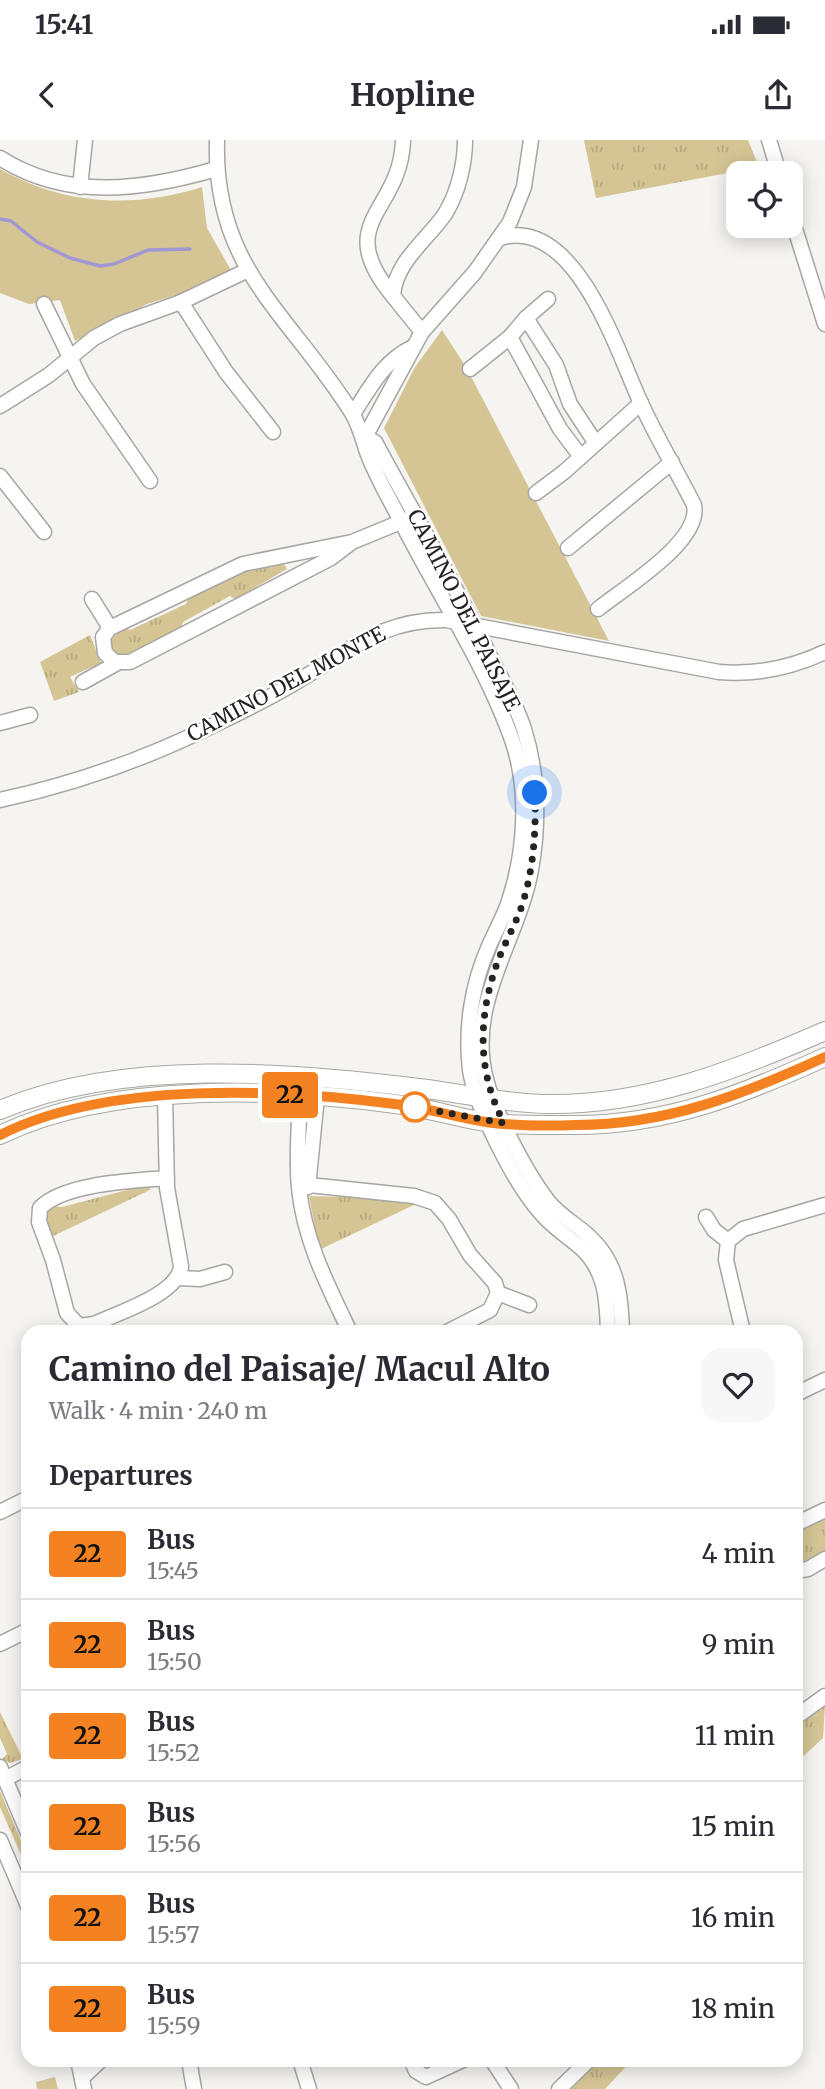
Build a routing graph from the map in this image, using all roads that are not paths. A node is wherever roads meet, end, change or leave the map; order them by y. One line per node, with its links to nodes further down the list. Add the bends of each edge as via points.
1 (85, 140): 10 (street)
2 (217, 140): 9 (street, CAMINO DEL PAISAJE)
3 (402, 140): 14 (street, via 397,174 372,218 366,242 372,268)
4 (465, 140): 14 (street, via 451,201 401,267)
5 (531, 140): 11 (street, via 524,187)
6 (769, 140): 8 (street)
7 (0, 158): 10 (street, via 38,177)
8 (775, 161)
9 (216, 169): 10 (street, via 165,183); 13 (street, CAMINO DEL PAISAJE, via 224,217)
10 (80, 187)
11 (500, 238): 20 (street); 25 (street, via 534,237 568,266 602,313)
12 (798, 238): 19 (street)
13 (248, 270): 16 (street); 27 (street, CAMINO DEL PAISAJE)
14 (393, 296): 20 (street)
15 (548, 299): 18 (street)
16 (181, 302): 23 (street, via 120,324); 28 (street, via 226,372)
17 (44, 304): 23 (street)
18 (526, 318): 21 (street); 30 (street)
19 (825, 324)
20 (422, 332): 22 (street)
21 (510, 337): 24 (street); 31 (street, via 560,429)
22 (413, 347): 27 (street, via 381,371); 29 (street)
23 (69, 358): 26 (street); 34 (street)
24 (470, 369)
25 (641, 403): 30 (street); 32 (street)
26 (0, 406)
27 (353, 414): 29 (street, CAMINO DEL PAISAJE)
28 (273, 432)
29 (365, 437): 36 (street, CAMINO DEL PAISAJE, via 365,447)
30 (595, 442): 31 (street)
31 (581, 457): 35 (street)
32 (672, 462): 39 (street); 41 (street, via 694,506 692,527 679,544)
33 (0, 476): 37 (street)
34 (150, 481)
35 (536, 493)
36 (408, 519): 38 (street); 42 (street, CAMINO DEL PAISAJE); 43 (street, CAMINO DEL PAISAJE)
37 (44, 532)
38 (352, 542): 44 (street, via 243,564); 46 (street, via 331,558 134,660)
39 (568, 548)
40 (92, 599): 44 (street)
41 (598, 609)
42 (457, 622): 43 (street, CAMINO DEL MONTE); 50 (street, CAMINO DEL MONTE, via 431,620 389,627 189,738 95,774); 55 (street, CAMINO DEL PAISAJE, via 511,737 523,807 513,889 481,967 471,1008 469,1050)
43 (475, 626): 45 (street, CAMINO DEL MONTE, via 747,674 778,669); 55 (street, CAMINO DEL PAISAJE, via 524,729 535,793 528,884 485,1008)
44 (110, 628): 46 (street, via 103,637 104,650)
45 (825, 652)
46 (118, 662): 47 (street)
47 (83, 682)
48 (30, 715): 49 (street)
49 (0, 723)
50 (0, 800)
51 (825, 1031): 55 (street, via 743,1067 663,1091 575,1103)
52 (825, 1057): 57 (street, via 743,1093 673,1115 578,1125)
53 (309, 1096): 54 (street); 57 (street, via 406,1105); 59 (street); 61 (street)
54 (165, 1097): 58 (street, via 62,1111); 60 (street)
55 (484, 1099): 56 (street, via 297,1076 148,1077 62,1089); 57 (street, CAMINO DEL PAISAJE)
56 (0, 1110)
57 (496, 1123): 74 (street, CAMINO DEL PAISAJE, via 533,1204 596,1266 605,1288); 75 (street, CAMINO DEL PAISAJE, via 548,1201 593,1240 610,1262 619,1289)
58 (0, 1135)
59 (298, 1165): 61 (street); 63 (street)
60 (167, 1178): 67 (street); 70 (street, via 111,1183 43,1205 39,1222 67,1313)
61 (309, 1185): 63 (street); 68 (street, via 414,1196 435,1203)
62 (825, 1205): 65 (street, via 743,1229)
63 (302, 1208): 72 (street, via 319,1266)
64 (706, 1217): 65 (street)
65 (728, 1241): 76 (street, via 726,1260)
66 (225, 1272): 67 (street, via 200,1279)
67 (179, 1278): 71 (street, via 169,1288)
68 (498, 1293): 69 (street); 73 (street, via 490,1310)
69 (529, 1305)
70 (78, 1325)
71 (86, 1325)
72 (347, 1325)
73 (461, 1325)
74 (608, 1325)
75 (622, 1325)
76 (741, 1325)
77 (825, 1380): 78 (street)
78 (803, 1391)
79 (21, 1502): 81 (street)
80 (825, 1510): 82 (street)
81 (0, 1512)
82 (803, 1521)
83 (825, 1559): 84 (street)
84 (803, 1570)
85 (21, 1634): 86 (street)
86 (0, 1644)
87 (825, 1696): 88 (street)
88 (803, 1712)
89 (21, 1769): 90 (street)
90 (2, 1773): 91 (street)
91 (21, 1817)
92 (0, 1840): 93 (street)
93 (21, 1890)
94 (96, 2067): 102 (street)
95 (190, 2067): 103 (street)
96 (302, 2067): 104 (street)
97 (415, 2067): 101 (street)
98 (451, 2067): 101 (street)
99 (497, 2067): 105 (street)
100 (582, 2067): 106 (street)
101 (424, 2083)
102 (83, 2084)
103 (194, 2089)
104 (309, 2089)
105 (511, 2089)
106 (559, 2089)

